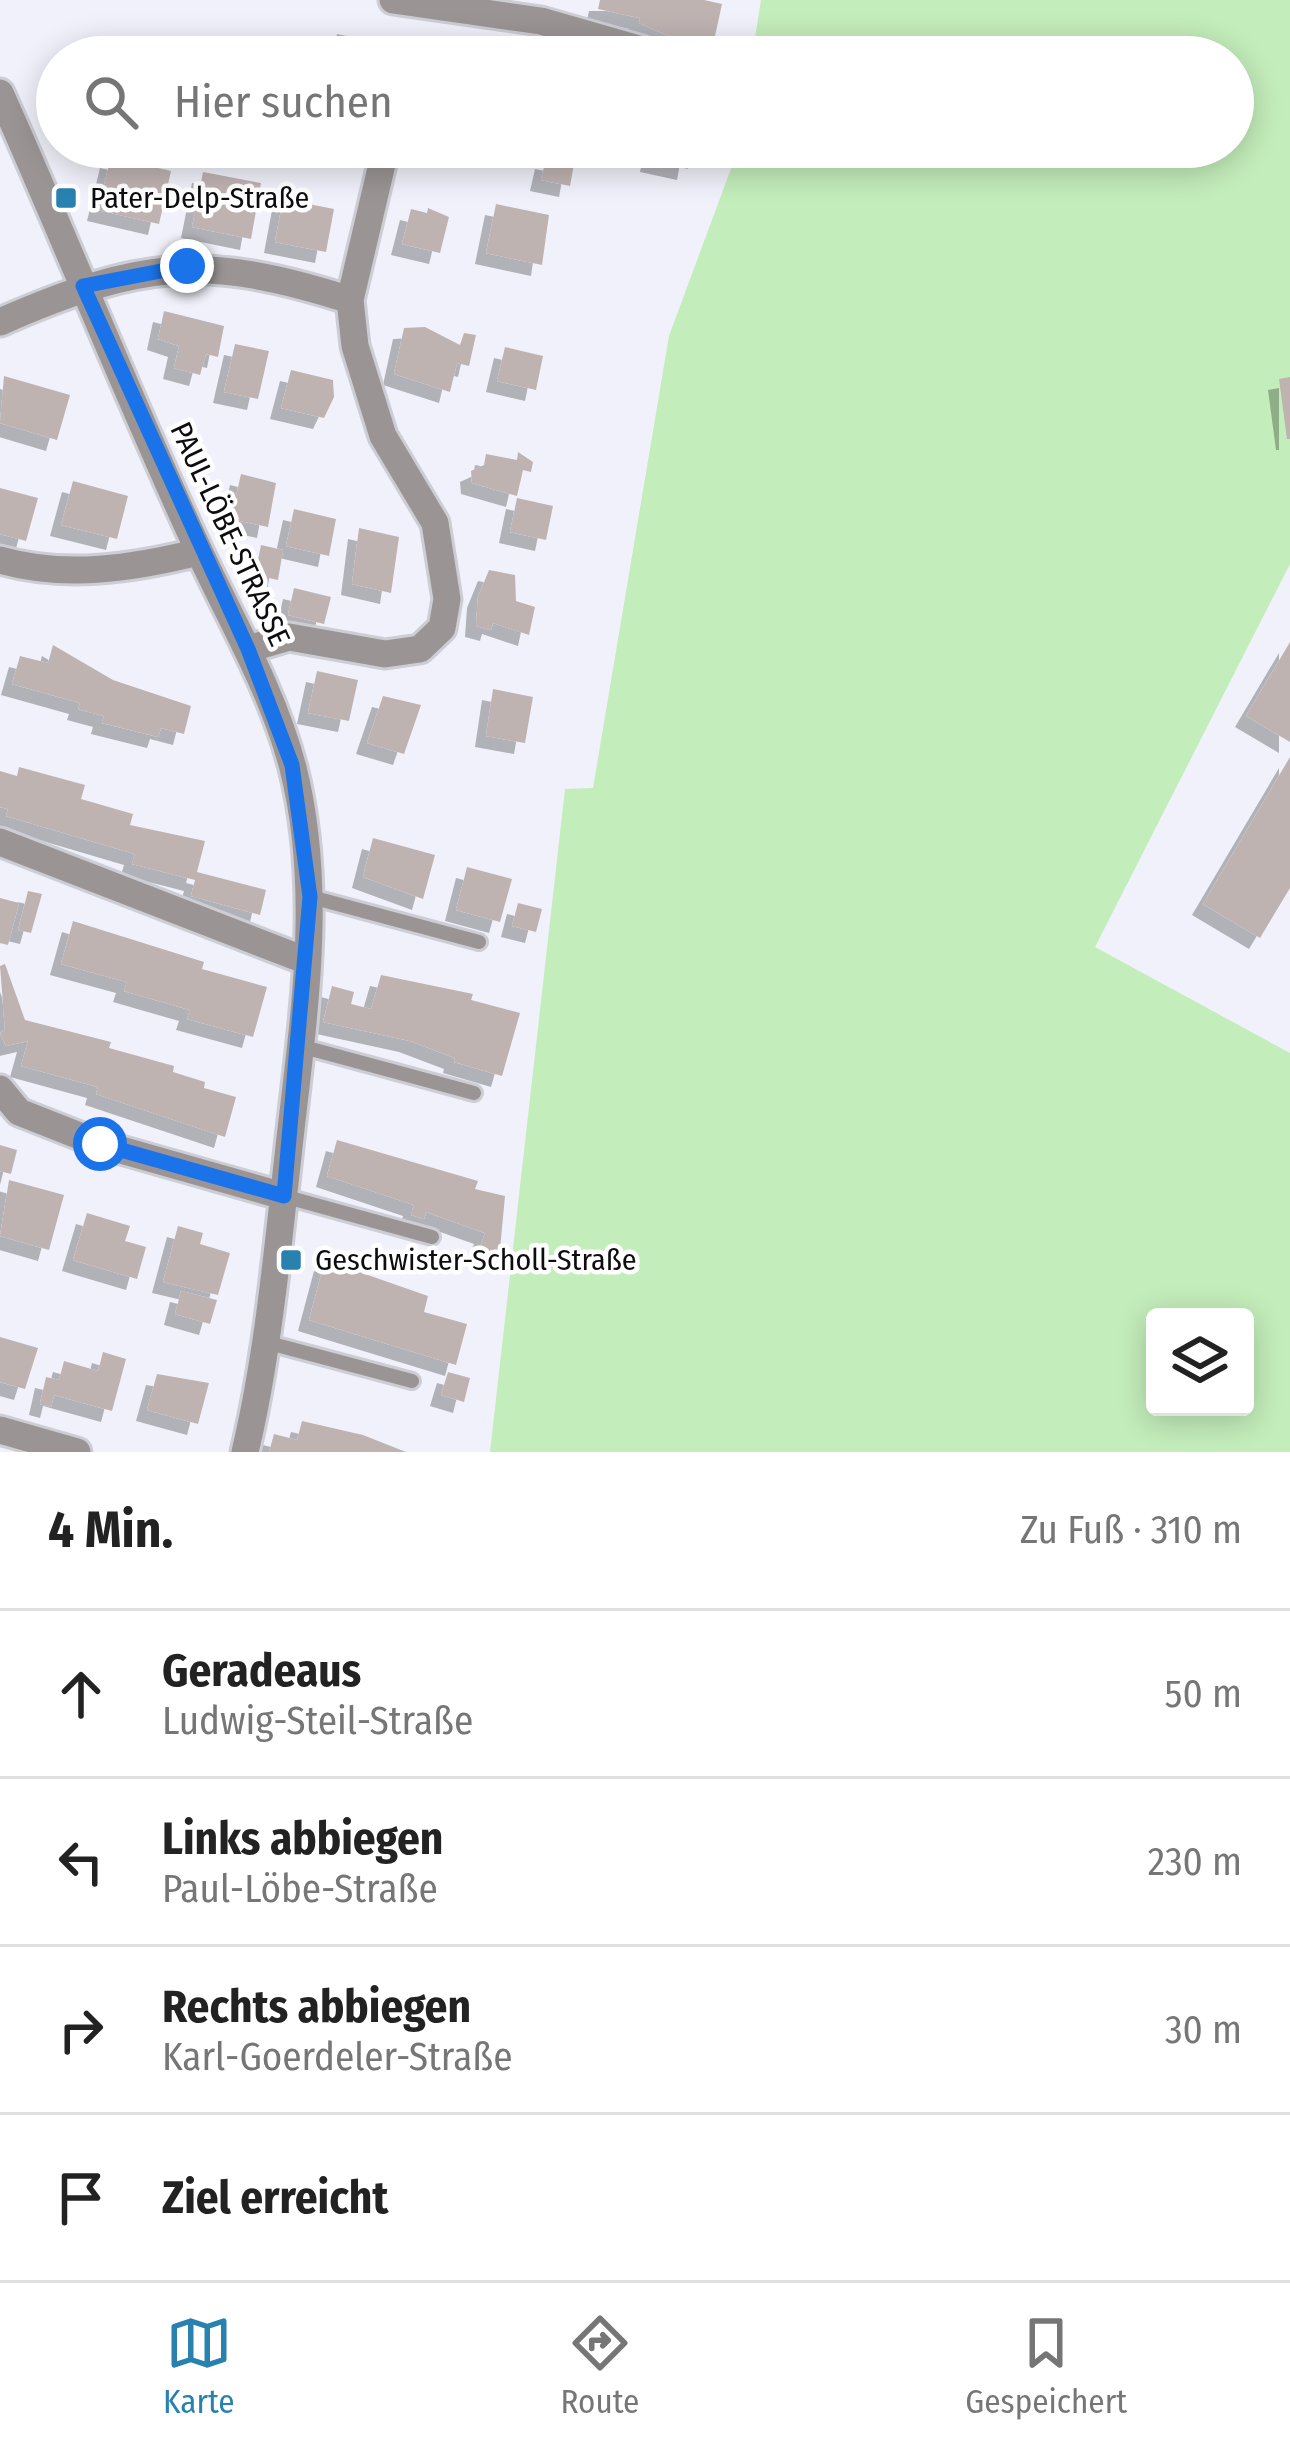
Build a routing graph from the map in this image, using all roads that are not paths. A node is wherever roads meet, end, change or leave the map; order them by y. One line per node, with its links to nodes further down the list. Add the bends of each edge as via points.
1 (393, 0): 2 (street)
2 (593, 36)
3 (3, 107): 5 (street, PAUL-LÖBE-STRASSE)
4 (381, 168): 6 (street)
5 (83, 286): 6 (street, via 187,266 293,281); 7 (street); 8 (street, PAUL-LÖBE-STRASSE)
6 (350, 300): 10 (street, via 367,399 435,524 447,599 442,628 420,650 385,654 290,637)
7 (0, 322)
8 (200, 552): 9 (street, via 55,572); 10 (street, PAUL-LÖBE-STRASSE)
9 (0, 560)
10 (248, 649): 12 (street, PAUL-LÖBE-STRASSE, via 292,765)
11 (0, 842): 14 (street)
12 (310, 897): 13 (lane); 14 (street, PAUL-LÖBE-STRASSE)
13 (478, 942)
14 (307, 961): 15 (street, PAUL-LÖBE-STRASSE)
15 (300, 1046): 17 (lane); 18 (street, PAUL-LÖBE-STRASSE)
16 (0, 1089): 18 (street, via 19,1112 100,1144)
17 (474, 1093)
18 (284, 1196): 19 (lane); 20 (street, PAUL-LÖBE-STRASSE)
19 (432, 1237)
20 (265, 1342): 21 (lane); 24 (street, PAUL-LÖBE-STRASSE)
21 (412, 1381)
22 (0, 1430): 23 (street)
23 (77, 1452)
24 (245, 1452)

